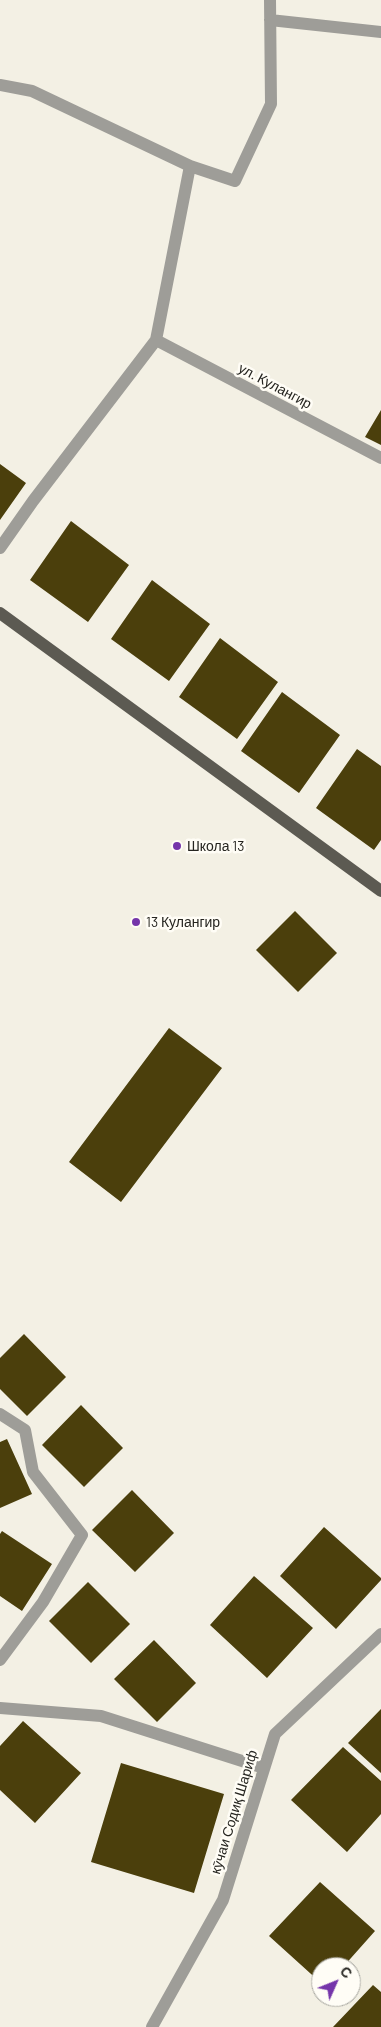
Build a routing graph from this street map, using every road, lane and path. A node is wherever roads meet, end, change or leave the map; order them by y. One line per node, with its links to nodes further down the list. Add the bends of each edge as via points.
1 (270, 0): 2 (street)
2 (270, 20): 3 (street); 5 (street, via 271,104 235,181)
3 (381, 32)
4 (0, 85): 5 (street, via 32,90)
5 (190, 166): 6 (street)
6 (156, 340): 7 (street, ул. Кулангир); 8 (street, via 32,501)
7 (381, 458)
8 (0, 548)
9 (0, 613): 10 (main road)
10 (381, 891)
11 (0, 1414): 13 (street, via 25,1430 33,1472 82,1535 43,1602)
12 (381, 1634): 15 (street, кӯчаи Содиқ Шариф, via 275,1734)
13 (0, 1660)
14 (0, 1708): 15 (street, via 101,1716)
15 (264, 1768): 16 (street, кӯчаи Содиқ Шариф, via 223,1900)
16 (152, 2027)

